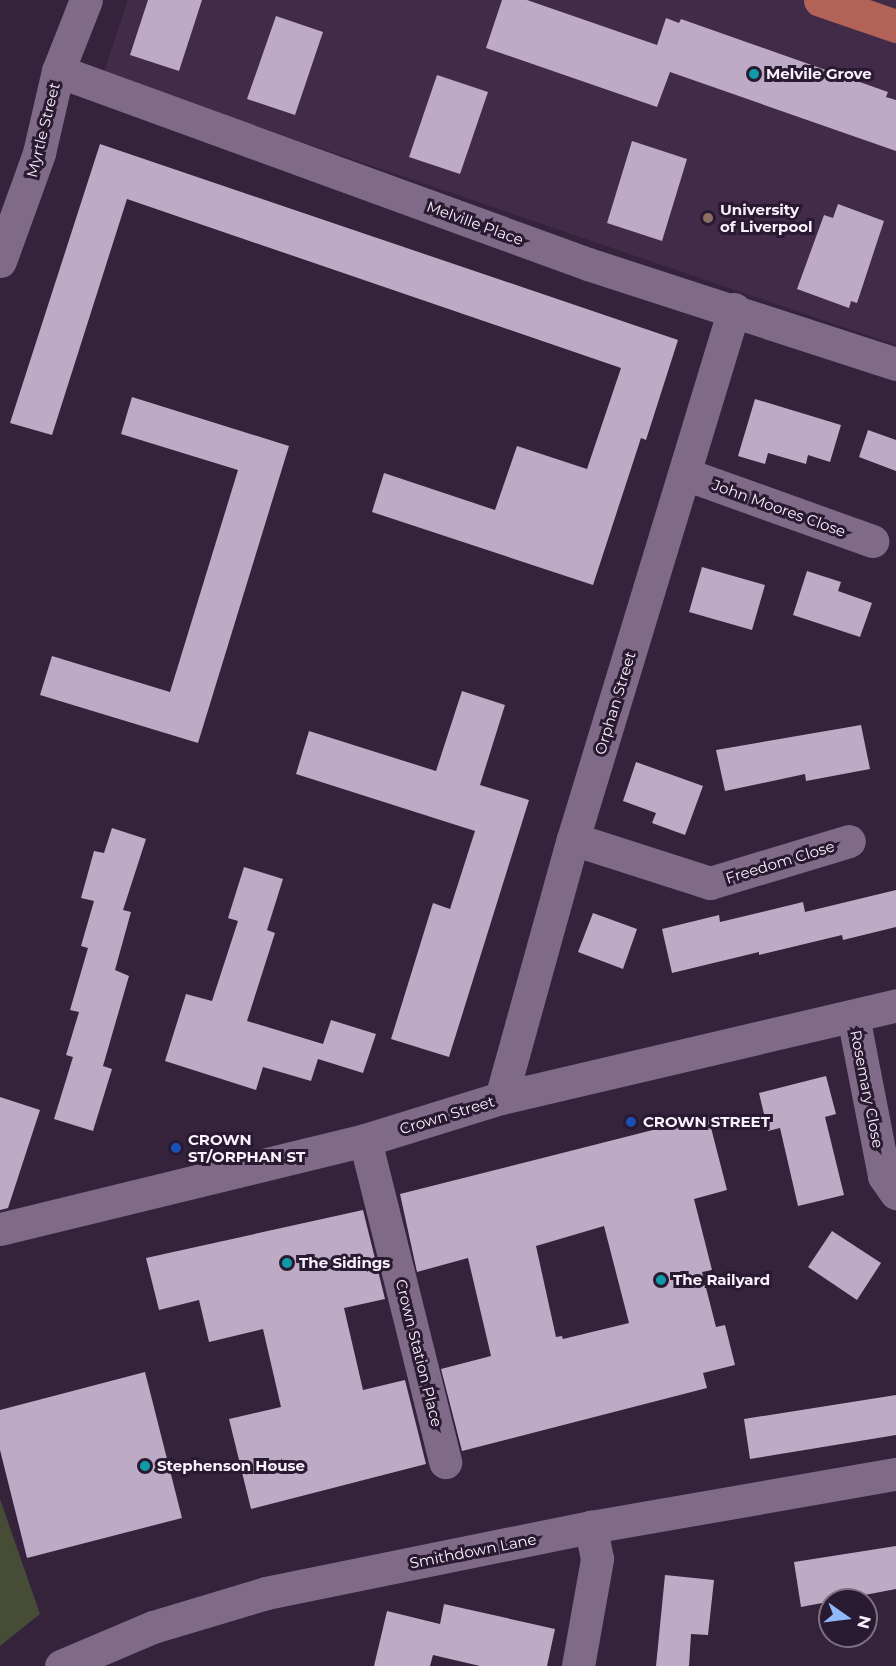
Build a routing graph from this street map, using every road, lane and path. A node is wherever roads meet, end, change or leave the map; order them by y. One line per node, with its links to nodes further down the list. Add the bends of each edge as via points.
1 (86, 0): 4 (street, Myrtle Street)
2 (820, 0): 3 (main road)
3 (896, 26)
4 (58, 71): 5 (street, Myrtle Street, via 39,153); 6 (street, Melville Place, via 588,264)
5 (0, 261)
6 (734, 309): 7 (street, Melville Place); 8 (street, Orphan Street)
7 (896, 364)
8 (685, 474): 9 (street, John Moores Close); 10 (street, Orphan Street)
9 (872, 541)
10 (573, 839): 11 (street, Freedom Close, via 710,883); 14 (street, Orphan Street)
11 (849, 841)
12 (896, 1005): 13 (street, Crown Street)
13 (853, 1016): 14 (street, Crown Street); 16 (street, Rosemary Close, via 884,1176)
14 (501, 1098): 15 (street, Crown Street)
15 (365, 1140): 17 (street, Crown Street); 18 (street, Crown Station Place)
16 (896, 1193)
17 (0, 1229)
18 (445, 1462)
19 (896, 1474): 20 (street, Smithdown Lane)
20 (591, 1527): 21 (street, Smithdown Lane, via 266,1593 153,1627); 22 (street, via 597,1559)
21 (61, 1666)
22 (578, 1666)

